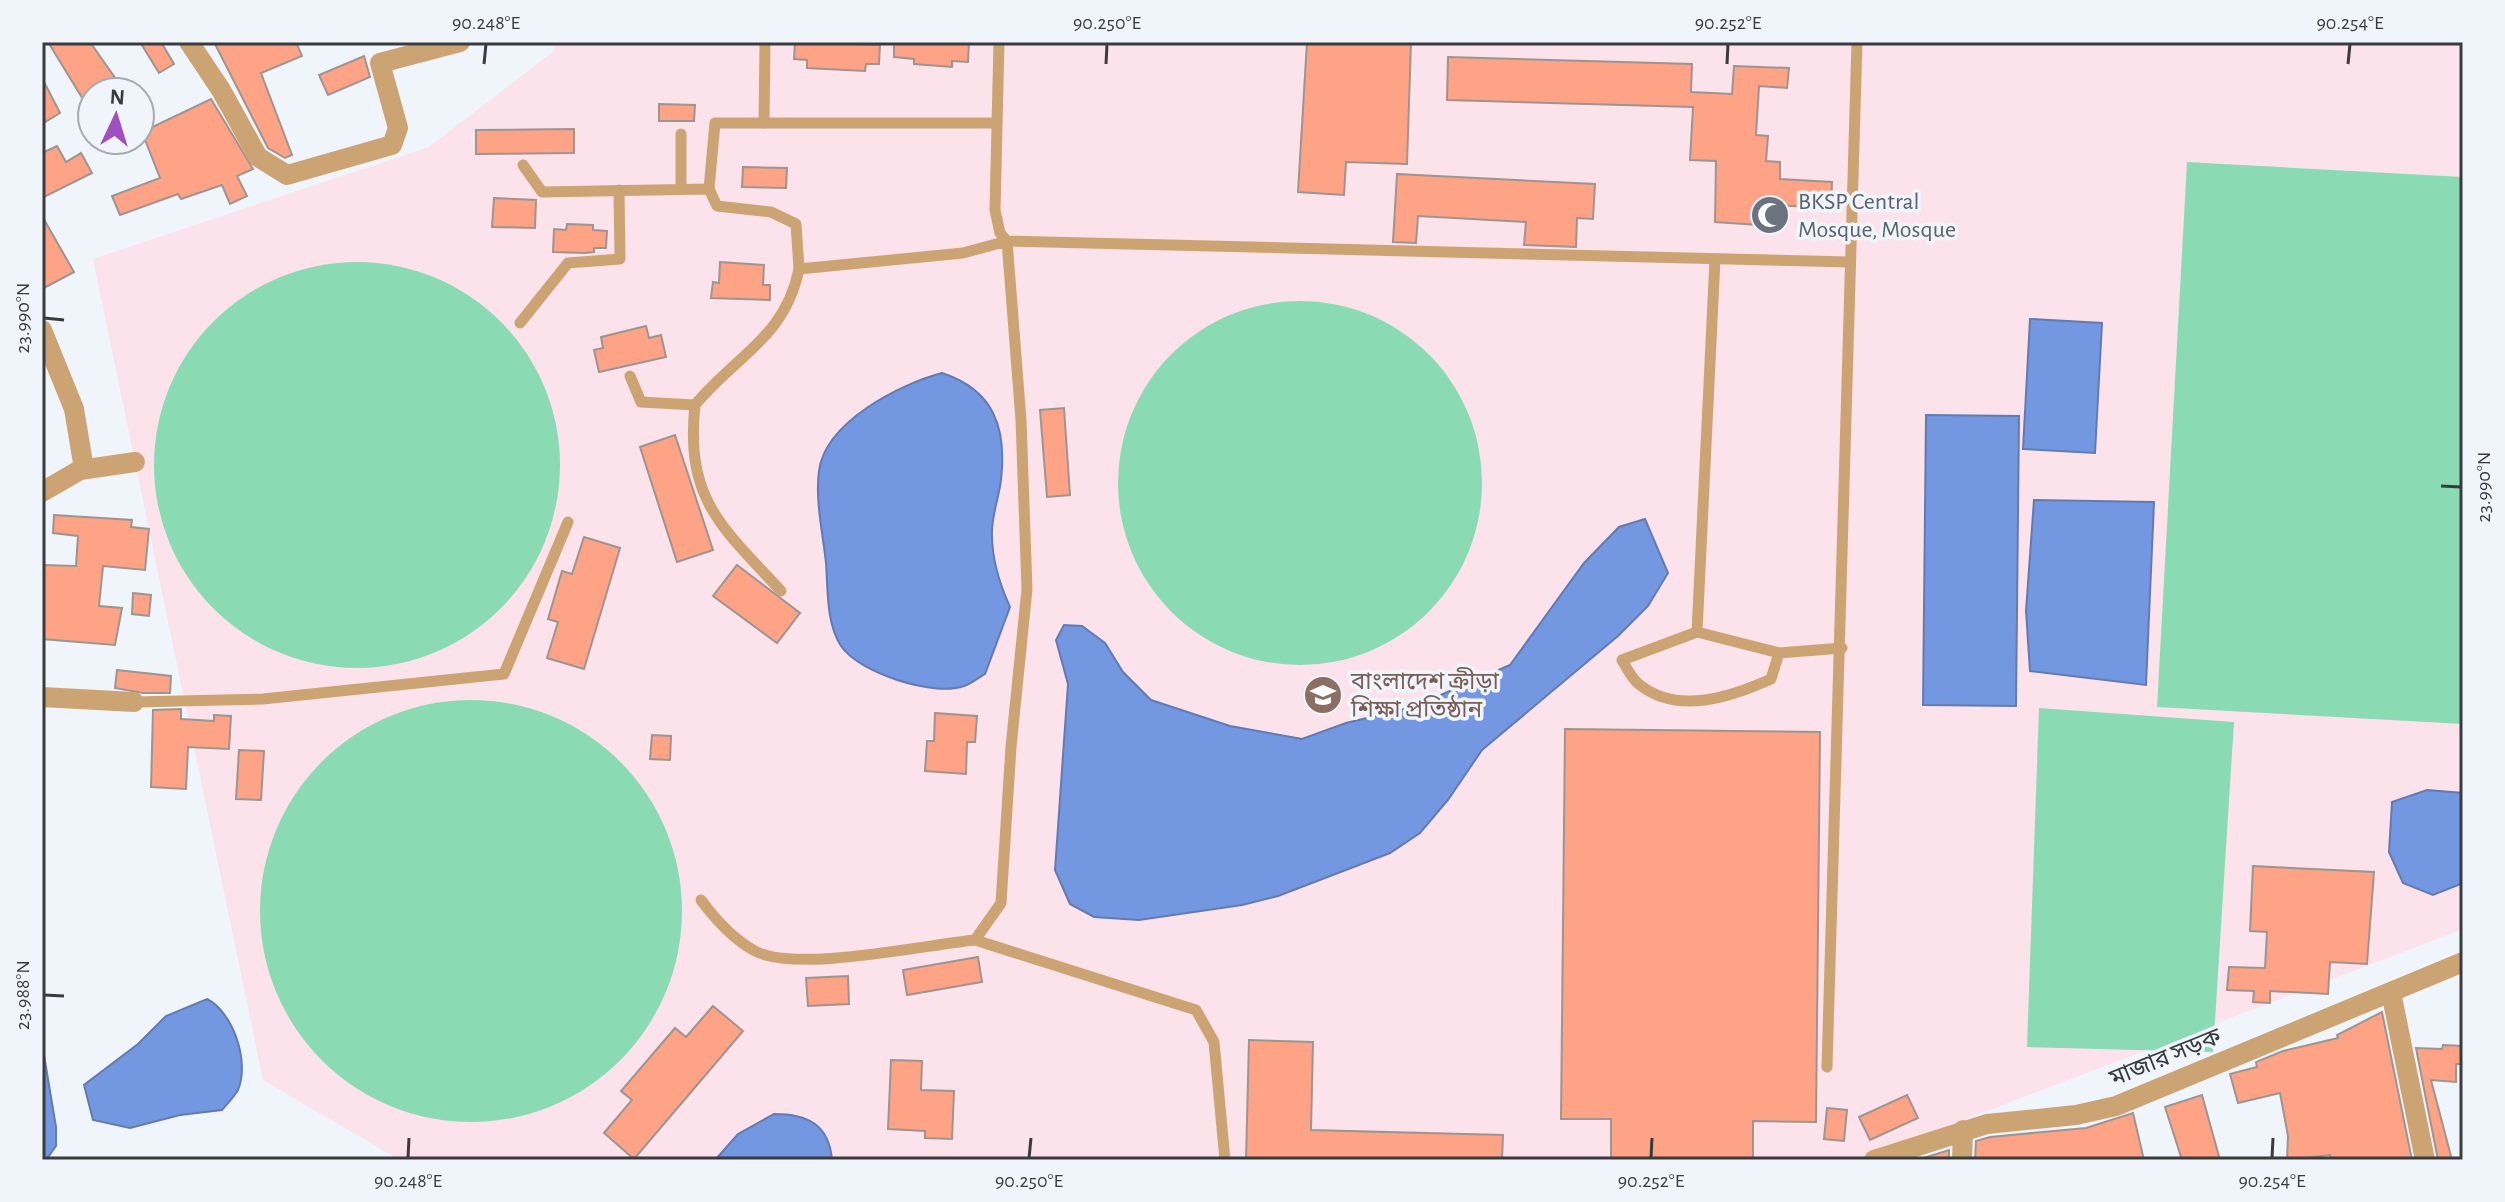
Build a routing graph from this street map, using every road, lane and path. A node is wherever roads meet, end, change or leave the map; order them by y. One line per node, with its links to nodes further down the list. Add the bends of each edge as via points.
1 (189, 42): 2 (street, via 258,157 287,175 392,145 398,128 380,63)
2 (460, 42)
3 (765, 42): 6 (lane)
4 (999, 42): 7 (lane)
5 (1857, 42): 15 (lane)
6 (764, 123): 7 (lane); 11 (lane, via 715,123)
7 (996, 123): 13 (lane, via 995,210)
8 (681, 134): 10 (lane)
9 (523, 165): 12 (lane, via 542,192)
10 (681, 188): 11 (lane); 12 (lane)
11 (709, 189): 16 (lane, via 717,206 771,212 796,224)
12 (619, 190): 17 (lane, via 620,259 568,263)
13 (1007, 241): 14 (lane); 16 (lane, via 963,253); 32 (lane, via 1027,589 1001,903)
14 (1715, 259): 15 (lane); 26 (lane)
15 (1850, 262): 27 (lane)
16 (799, 269): 20 (lane, via 794,296 772,332)
17 (520, 323)
18 (42, 330): 22 (street, via 74,409)
19 (630, 376): 20 (lane, via 641,402)
20 (695, 405): 25 (lane, via 692,433 699,485 714,518)
21 (135, 462): 22 (street)
22 (84, 469): 23 (street)
23 (42, 492)
24 (568, 522): 30 (lane, via 504,674 263,699)
25 (781, 591)
26 (1697, 632): 28 (lane); 28 (lane, via 1622,660 1637,684 1663,699 1708,700 1771,679)
27 (1842, 648): 28 (lane); 35 (lane)
28 (1779, 653)
29 (42, 697): 30 (street)
30 (134, 702)
31 (701, 900): 32 (lane, via 716,921 756,952 813,962)
32 (975, 940): 37 (lane, via 1196,1010 1214,1042)
33 (2463, 962): 34 (street, মাজার সড়ক)
34 (2391, 992): 36 (street, মাজার সড়ক, via 2116,1106); 40 (street)
35 (1827, 1067)
36 (1963, 1130): 38 (street, মাজার সড়ক); 39 (street)
37 (1225, 1160)
38 (1874, 1160)
39 (1962, 1160)
40 (2425, 1160)

